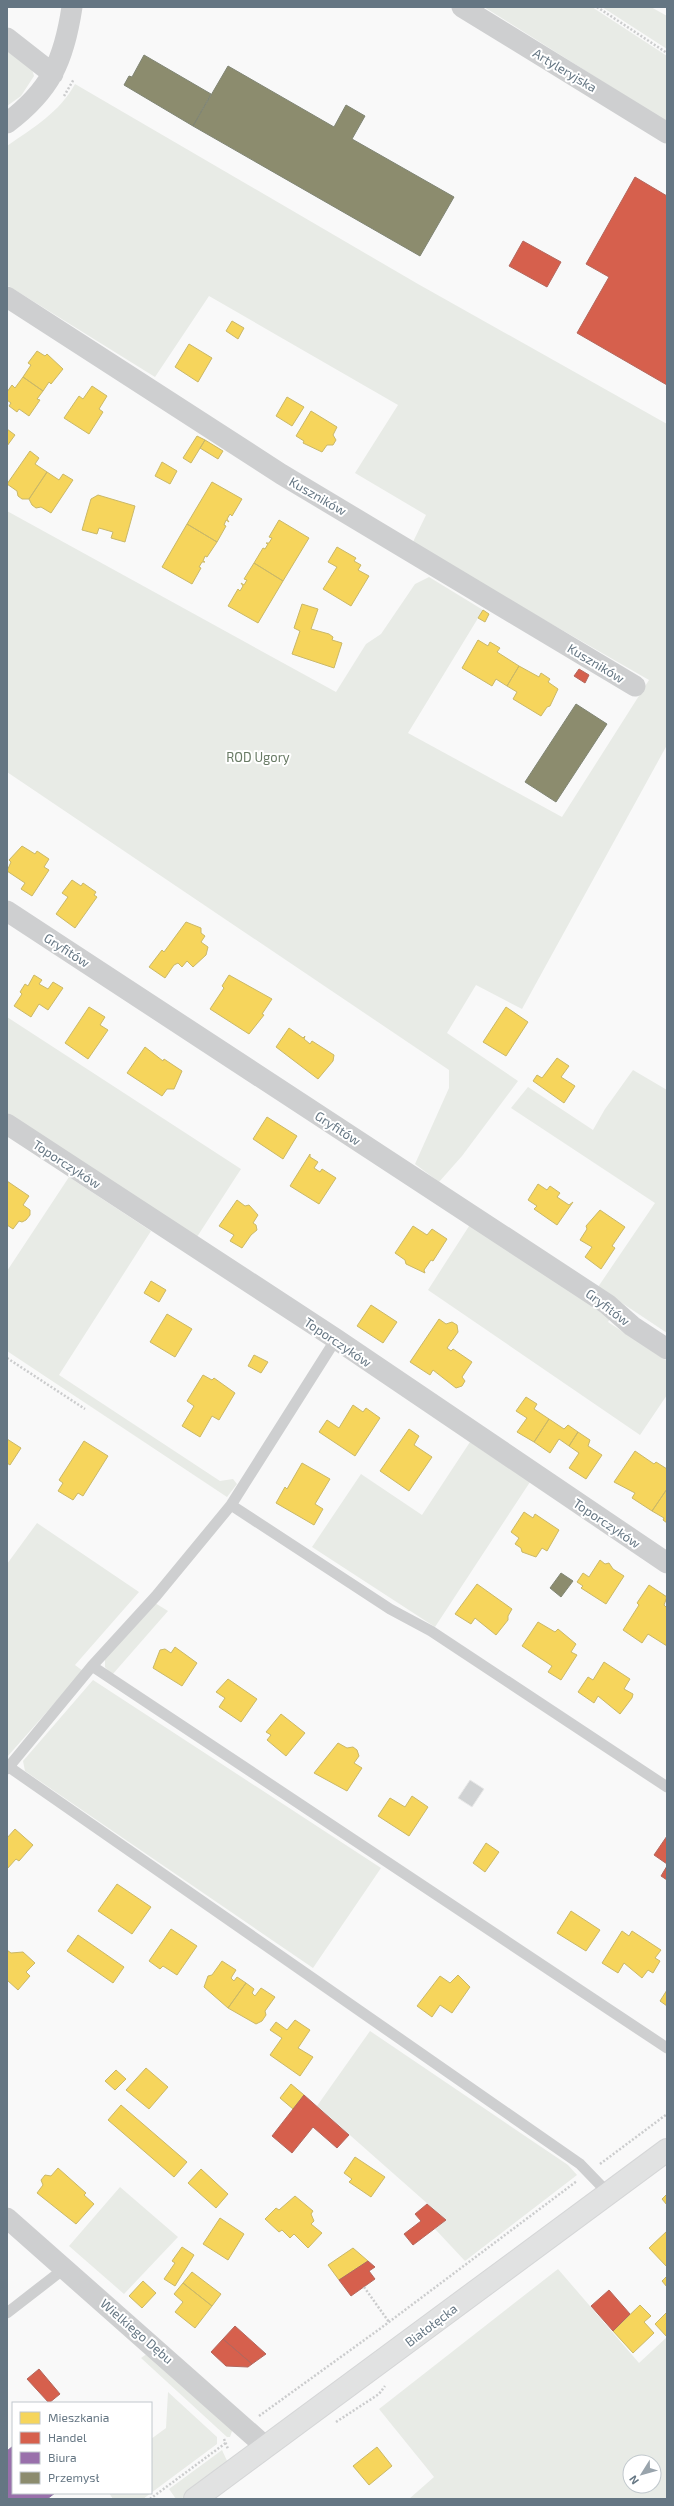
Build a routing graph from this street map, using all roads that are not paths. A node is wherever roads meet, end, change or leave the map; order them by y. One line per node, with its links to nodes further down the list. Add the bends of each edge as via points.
1 (72, 7): 4 (street, via 66,38)
2 (462, 7): 6 (street, Artyleryjska)
3 (7, 38): 4 (street)
4 (53, 74): 5 (street, via 38,96)
5 (7, 123)
6 (667, 133)
7 (7, 297): 8 (street, Kuszników, via 281,474)
8 (635, 686)
9 (7, 911): 12 (street, Gryfitów, via 607,1304 632,1326)
10 (7, 1124): 11 (street, Toporczyków)
11 (336, 1340): 13 (lane); 14 (street, Toporczyków)
12 (667, 1349)
13 (231, 1505): 15 (lane, via 156,1596); 17 (lane, via 390,1609 431,1631)
14 (667, 1563)
15 (92, 1666): 16 (lane); 18 (lane)
16 (8, 1768): 20 (lane, via 589,2172)
17 (667, 1787)
18 (667, 2048)
19 (667, 2150): 20 (street, Białołęcka)
20 (608, 2194): 24 (street, Białołęcka)
21 (7, 2218): 22 (street, Wielkiego Dębu)
22 (65, 2268): 23 (lane); 24 (street, Wielkiego Dębu)
23 (7, 2312)
24 (266, 2447): 25 (street, Białołęcka)
25 (195, 2499)

